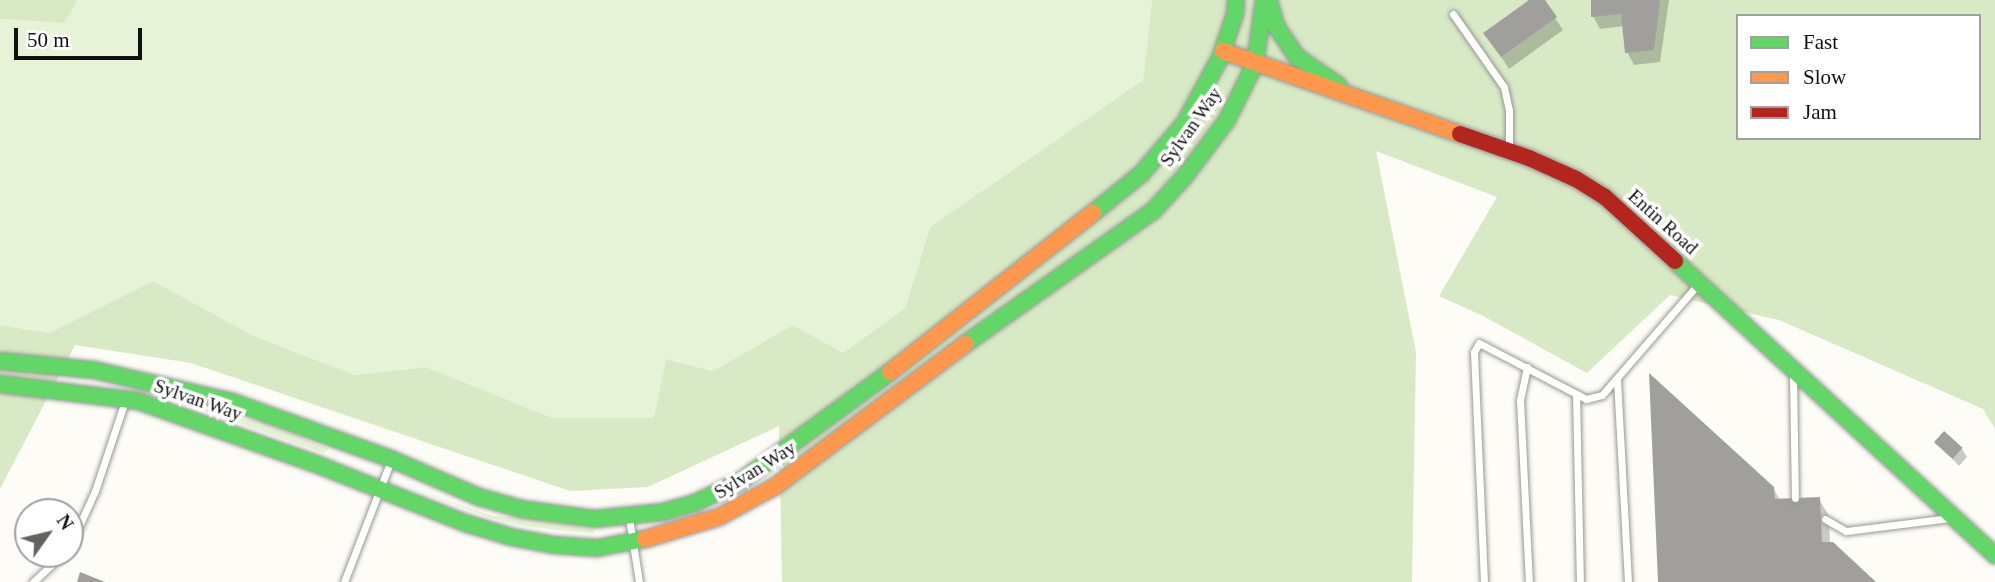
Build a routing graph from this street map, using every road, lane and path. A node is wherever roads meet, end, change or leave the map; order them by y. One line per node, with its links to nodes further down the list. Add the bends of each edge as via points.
1 (1236, 0): 5 (street, Sylvan Way)
2 (1264, 0): 6 (street, Sylvan Way)
3 (1269, 0): 7 (street, via 1276,26 1297,57)
4 (1453, 15): 8 (lane, via 1504,87)
5 (1223, 51): 6 (street, Entin Road); 14 (street, Sylvan Way, via 1184,124 1141,174)
6 (1255, 64): 7 (street, Entin Road); 18 (street, Sylvan Way, via 1214,139 1153,211)
7 (1357, 99): 8 (street, Entin Road)
8 (1509, 152): 9 (street, Entin Road, via 1576,179 1605,197)
9 (1699, 283): 12 (street, Entin Road); 15 (lane)
10 (0, 361): 13 (street, Sylvan Way)
11 (1527, 367): 17 (lane); 33 (lane, via 1479,343 1474,352); 34 (lane, via 1520,400)
12 (1793, 371): 22 (lane); 25 (street, Entin Road)
13 (132, 377): 19 (lane); 20 (street, Sylvan Way, via 233,402)
14 (882, 378): 18 (street); 24 (street, Sylvan Way, via 741,481 697,502)
15 (1617, 379): 17 (lane, via 1602,395 1586,399); 36 (lane)
16 (0, 384): 19 (street, Sylvan Way)
17 (1576, 394): 35 (lane)
18 (897, 396): 27 (street, Sylvan Way, via 754,499 719,517)
19 (125, 400): 21 (street, Sylvan Way, via 225,430); 23 (lane)
20 (391, 459): 21 (lane); 24 (street, Sylvan Way, via 479,497 521,509 594,519)
21 (380, 489): 27 (street, Sylvan Way, via 511,537 573,548); 31 (lane)
22 (1795, 498)
23 (84, 515)
24 (629, 517): 27 (lane)
25 (1954, 518): 26 (lane, via 1846,531); 28 (street, Entin Road)
26 (1825, 519)
27 (632, 543): 32 (lane)
28 (1995, 555)
29 (48, 568): 30 (lane)
30 (33, 582)
31 (344, 582)
32 (639, 582)
33 (1484, 582)
34 (1529, 582)
35 (1580, 582)
36 (1628, 582)

